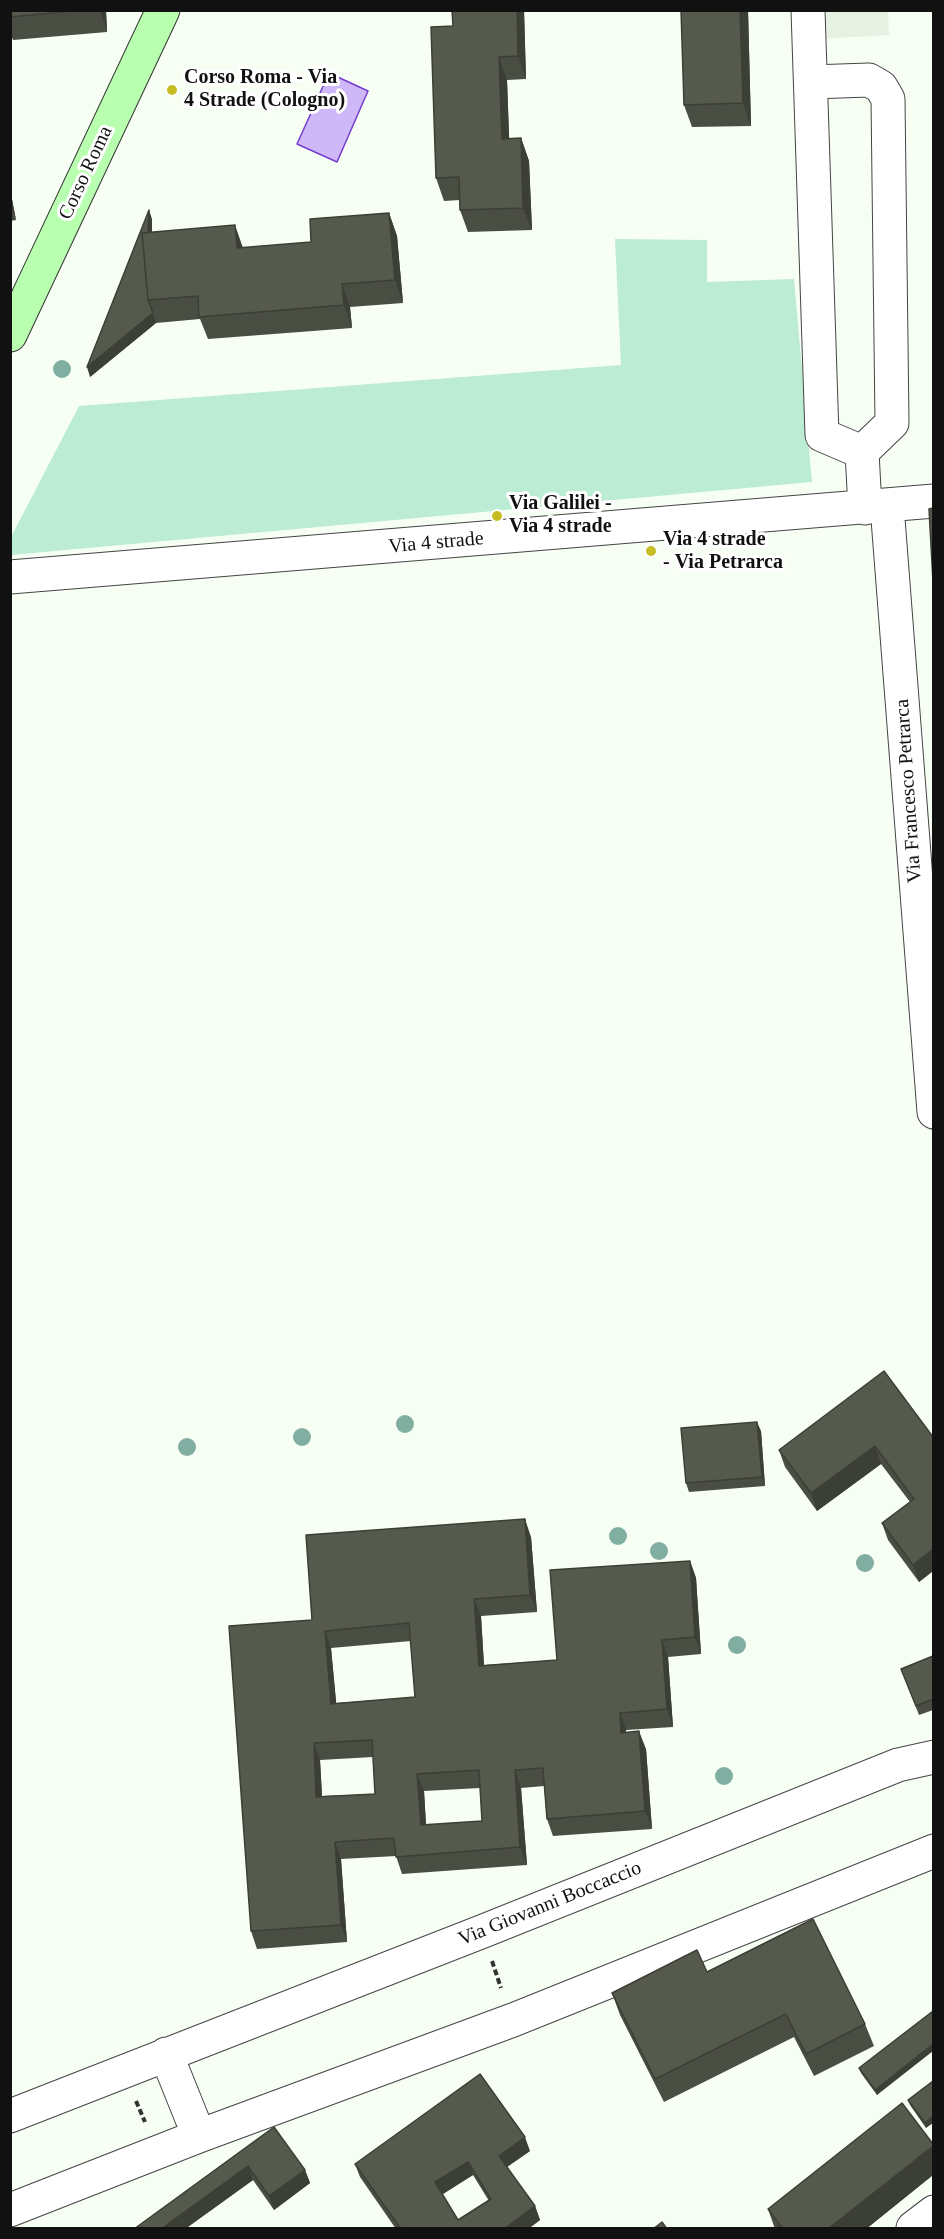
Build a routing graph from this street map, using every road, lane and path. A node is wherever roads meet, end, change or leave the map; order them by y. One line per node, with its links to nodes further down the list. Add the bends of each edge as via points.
1 (163, 10): 4 (main road, Corso Roma)
2 (808, 10): 3 (street)
3 (811, 82): 5 (street, via 822,435); 5 (street, via 869,80 881,87 888,99 892,423)
4 (10, 335)
5 (862, 452): 7 (street, Via Francesco Petrarca)
6 (933, 501): 7 (street, Via 4 strade)
7 (876, 507): 8 (street, Via 4 strade); 9 (street, Via Francesco Petrarca)
8 (10, 577)
9 (933, 1112)
10 (933, 1757): 12 (street, Via Giovanni Boccaccio, via 898,1765)
11 (933, 1851): 13 (street)
12 (481, 1932): 13 (path); 14 (street, Via Giovanni Boccaccio)
13 (513, 2020): 17 (street)
14 (166, 2054): 15 (street, Via Giovanni Boccaccio); 17 (street)
15 (124, 2071): 16 (street, Via Giovanni Boccaccio); 18 (path)
16 (10, 2116)
17 (200, 2136): 18 (street)
18 (158, 2153): 19 (street)
19 (10, 2210)
20 (933, 2212): 21 (street)
21 (913, 2229)

